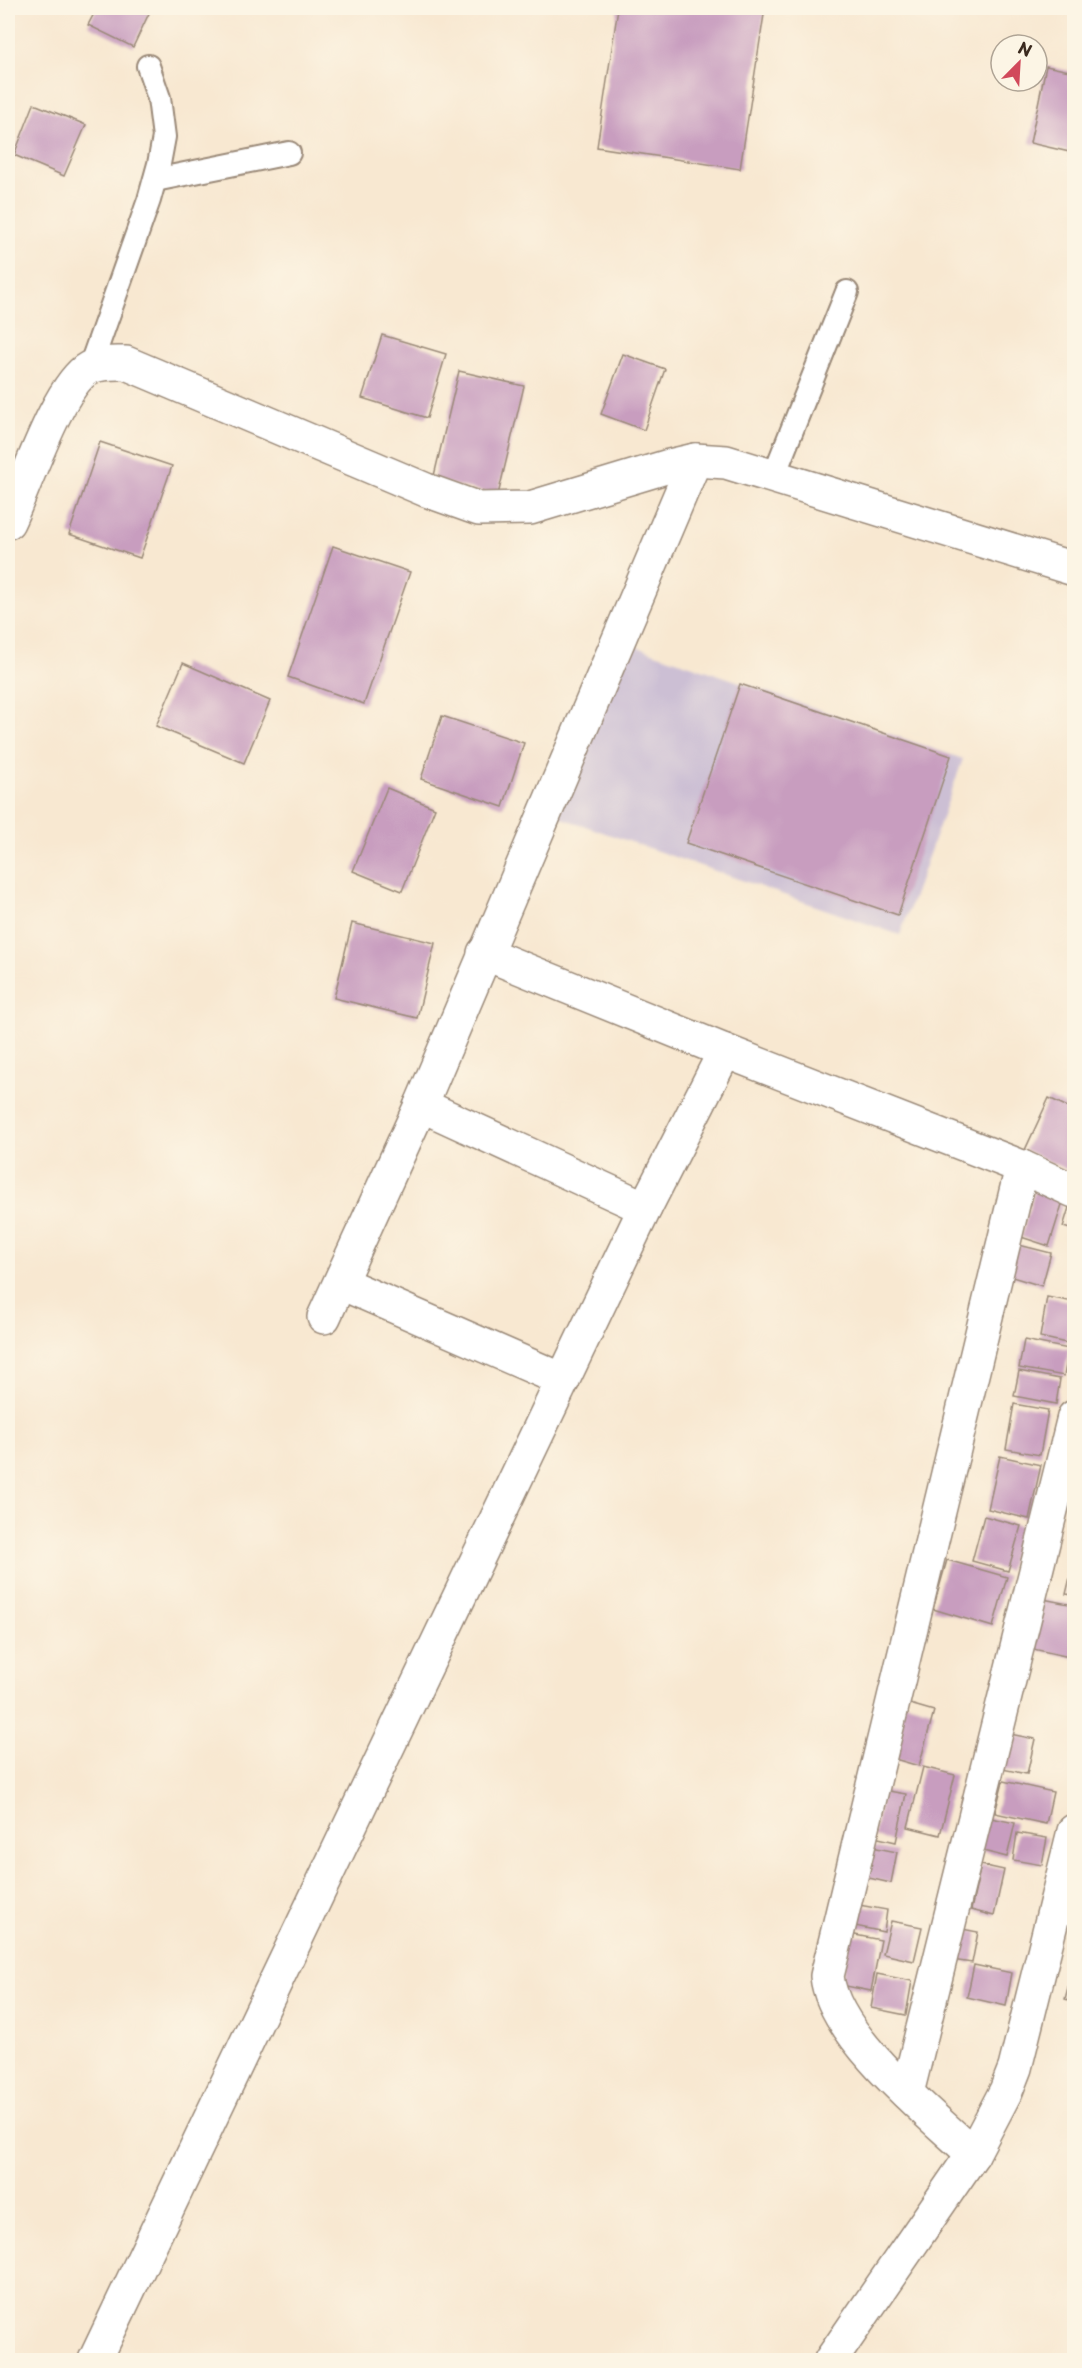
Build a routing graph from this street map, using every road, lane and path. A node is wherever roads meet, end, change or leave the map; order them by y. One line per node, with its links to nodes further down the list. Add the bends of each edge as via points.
1 (148, 66): 3 (lane, via 159,98 164,137)
2 (289, 153): 3 (lane)
3 (155, 180): 5 (lane)
4 (847, 292): 7 (lane)
5 (90, 367): 6 (street, via 108,363 136,367 478,509 552,504); 8 (street, via 66,392)
6 (695, 460): 7 (street, via 726,462); 10 (street)
7 (774, 476): 9 (street)
8 (8, 522)
9 (1074, 569)
10 (484, 953): 11 (street); 12 (street)
11 (725, 1052): 13 (street); 15 (street)
12 (421, 1105): 15 (street); 16 (street)
13 (1022, 1167): 14 (street); 21 (street, via 827,1976 830,1993 847,2024)
14 (1074, 1191)
15 (645, 1208): 18 (street)
16 (341, 1282): 17 (street); 18 (street)
17 (324, 1317)
18 (562, 1380): 23 (street)
19 (1074, 1417): 21 (street)
20 (1074, 1831): 22 (street, via 1012,2078)
21 (907, 2093): 22 (street)
22 (973, 2154): 24 (street)
23 (95, 2361)
24 (831, 2361)

